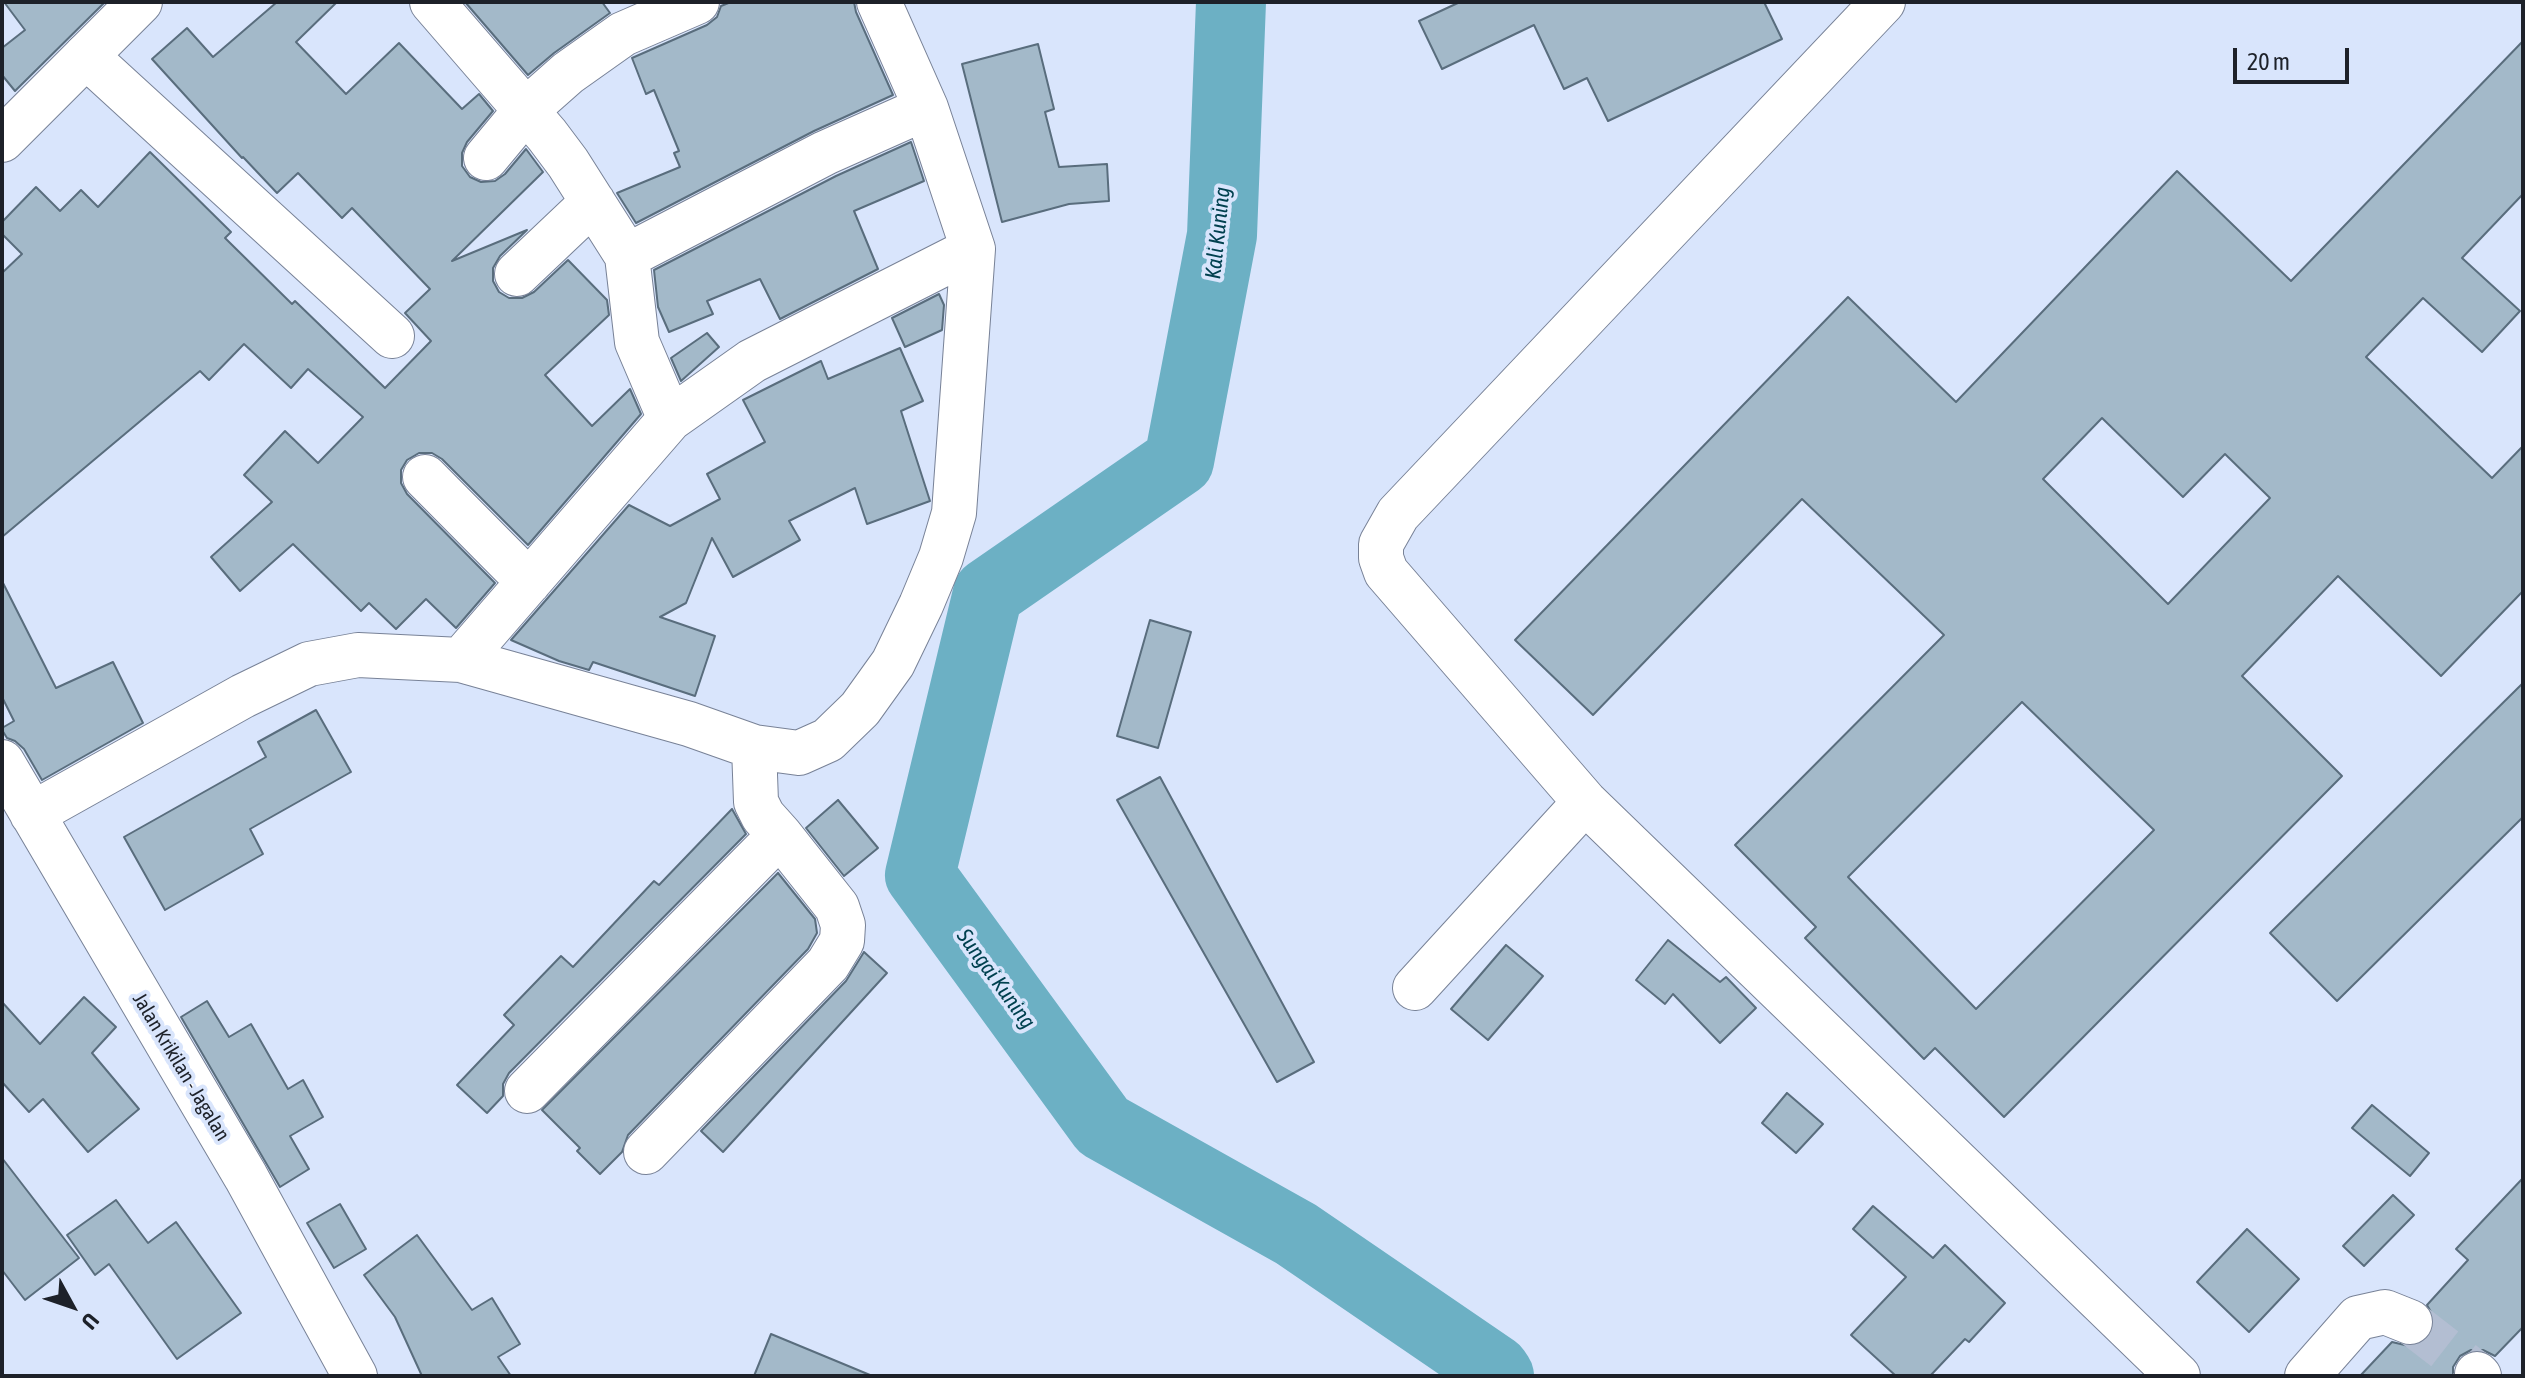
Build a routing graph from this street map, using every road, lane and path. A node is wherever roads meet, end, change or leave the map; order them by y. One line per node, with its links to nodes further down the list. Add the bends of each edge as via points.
1 (140, 2): 6 (street)
2 (432, 2): 8 (street)
3 (697, 2): 8 (street, via 623,34)
4 (879, 2): 7 (street)
5 (1883, 2): 22 (street, via 1398,514 1381,544 1386,572)
6 (86, 56): 9 (street); 15 (street)
7 (926, 108): 12 (street); 13 (street, via 825,153)
8 (525, 111): 10 (street); 11 (street)
9 (2, 140)
10 (486, 158)
11 (593, 202): 13 (street); 14 (street)
12 (973, 249): 16 (street, via 752,361); 20 (street, via 954,513 921,605 893,663 860,709 828,740 799,753)
13 (627, 256): 16 (street, via 637,342)
14 (517, 274)
15 (392, 336)
16 (670, 419): 18 (street)
17 (425, 477): 18 (street)
18 (529, 582): 19 (street)
19 (461, 660): 20 (street); 23 (street, via 358,655 309,664)
20 (754, 747): 24 (street, via 756,802)
21 (2, 762): 23 (street, Jalan Krikilan - Jagalan)
22 (1585, 802): 25 (street); 30 (street)
23 (32, 814): 29 (street, Jalan Krikilan - Jagalan, via 246,1177)
24 (780, 835): 26 (street); 27 (street, via 837,907 842,941 828,964)
25 (1415, 988)
26 (527, 1091)
27 (646, 1152)
28 (2410, 1322): 31 (street, via 2385,1312 2358,1318)
29 (355, 1376)
30 (2178, 1376)
31 (2307, 1376)

